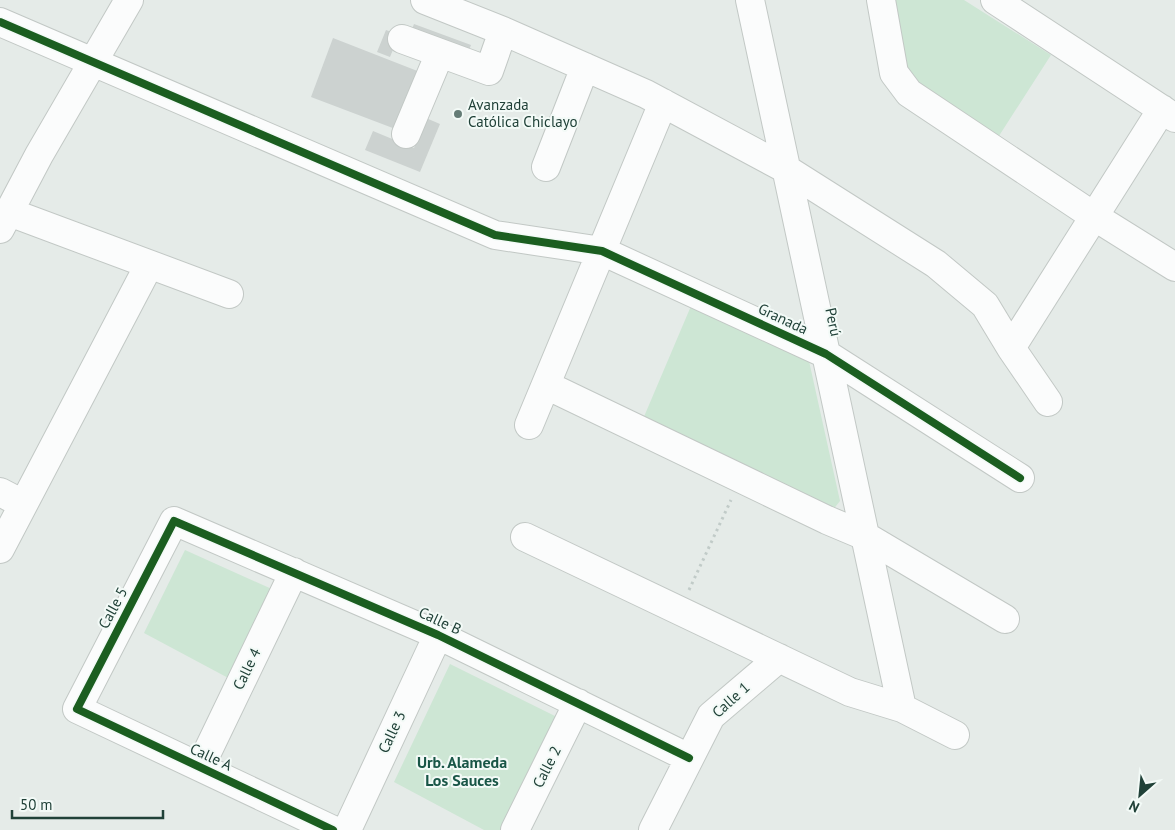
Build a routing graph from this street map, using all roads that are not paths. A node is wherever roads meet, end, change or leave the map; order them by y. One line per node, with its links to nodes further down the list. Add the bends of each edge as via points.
1 (129, 0): 10 (street)
2 (425, 0): 7 (street)
3 (750, 0): 16 (street, Perú)
4 (881, 0): 17 (street, via 894,72 909,92)
5 (997, 1): 13 (street)
6 (0, 22): 10 (street, Granada)
7 (503, 31): 9 (street, via 489,71); 11 (street)
8 (402, 39): 9 (street)
9 (440, 53): 14 (street)
10 (92, 62): 18 (street); 19 (street, Granada, via 495,235)
11 (585, 67): 12 (street); 15 (street)
12 (663, 103): 16 (street); 19 (street)
13 (1169, 114): 17 (street)
14 (406, 134)
15 (546, 167)
16 (786, 169): 23 (street, via 936,264 985,306); 24 (street, Perú)
17 (1095, 217): 21 (street); 23 (street)
18 (5, 220): 20 (street)
19 (602, 250): 24 (street, Granada); 25 (street)
20 (149, 265): 22 (street); 29 (street)
21 (1175, 267)
22 (229, 294)
23 (1011, 348): 26 (street)
24 (826, 354): 28 (street, Granada); 31 (street, Perú)
25 (546, 385): 27 (street); 31 (street)
26 (1048, 402)
27 (529, 425)
28 (1020, 478)
29 (12, 498): 33 (street)
30 (174, 521): 34 (street, Calle B); 40 (street, Calle 5)
31 (865, 536): 35 (street); 39 (street, Perú)
32 (525, 537): 37 (street)
33 (0, 549)
34 (294, 572): 36 (street, Calle B); 43 (street, Calle 4)
35 (1005, 619)
36 (438, 634): 38 (street, Calle B); 45 (street, Calle 3)
37 (779, 658): 39 (street, via 850,692); 42 (street, Calle 1, via 711,716)
38 (578, 703): 42 (street, Calle B); 46 (street, Calle 2)
39 (902, 708): 41 (street)
40 (76, 709): 43 (street, Calle A)
41 (955, 735)
42 (689, 758): 47 (street, Calle 1)
43 (200, 767): 44 (street, Calle A)
44 (333, 830)
45 (347, 830)
46 (515, 830)
47 (653, 830)

